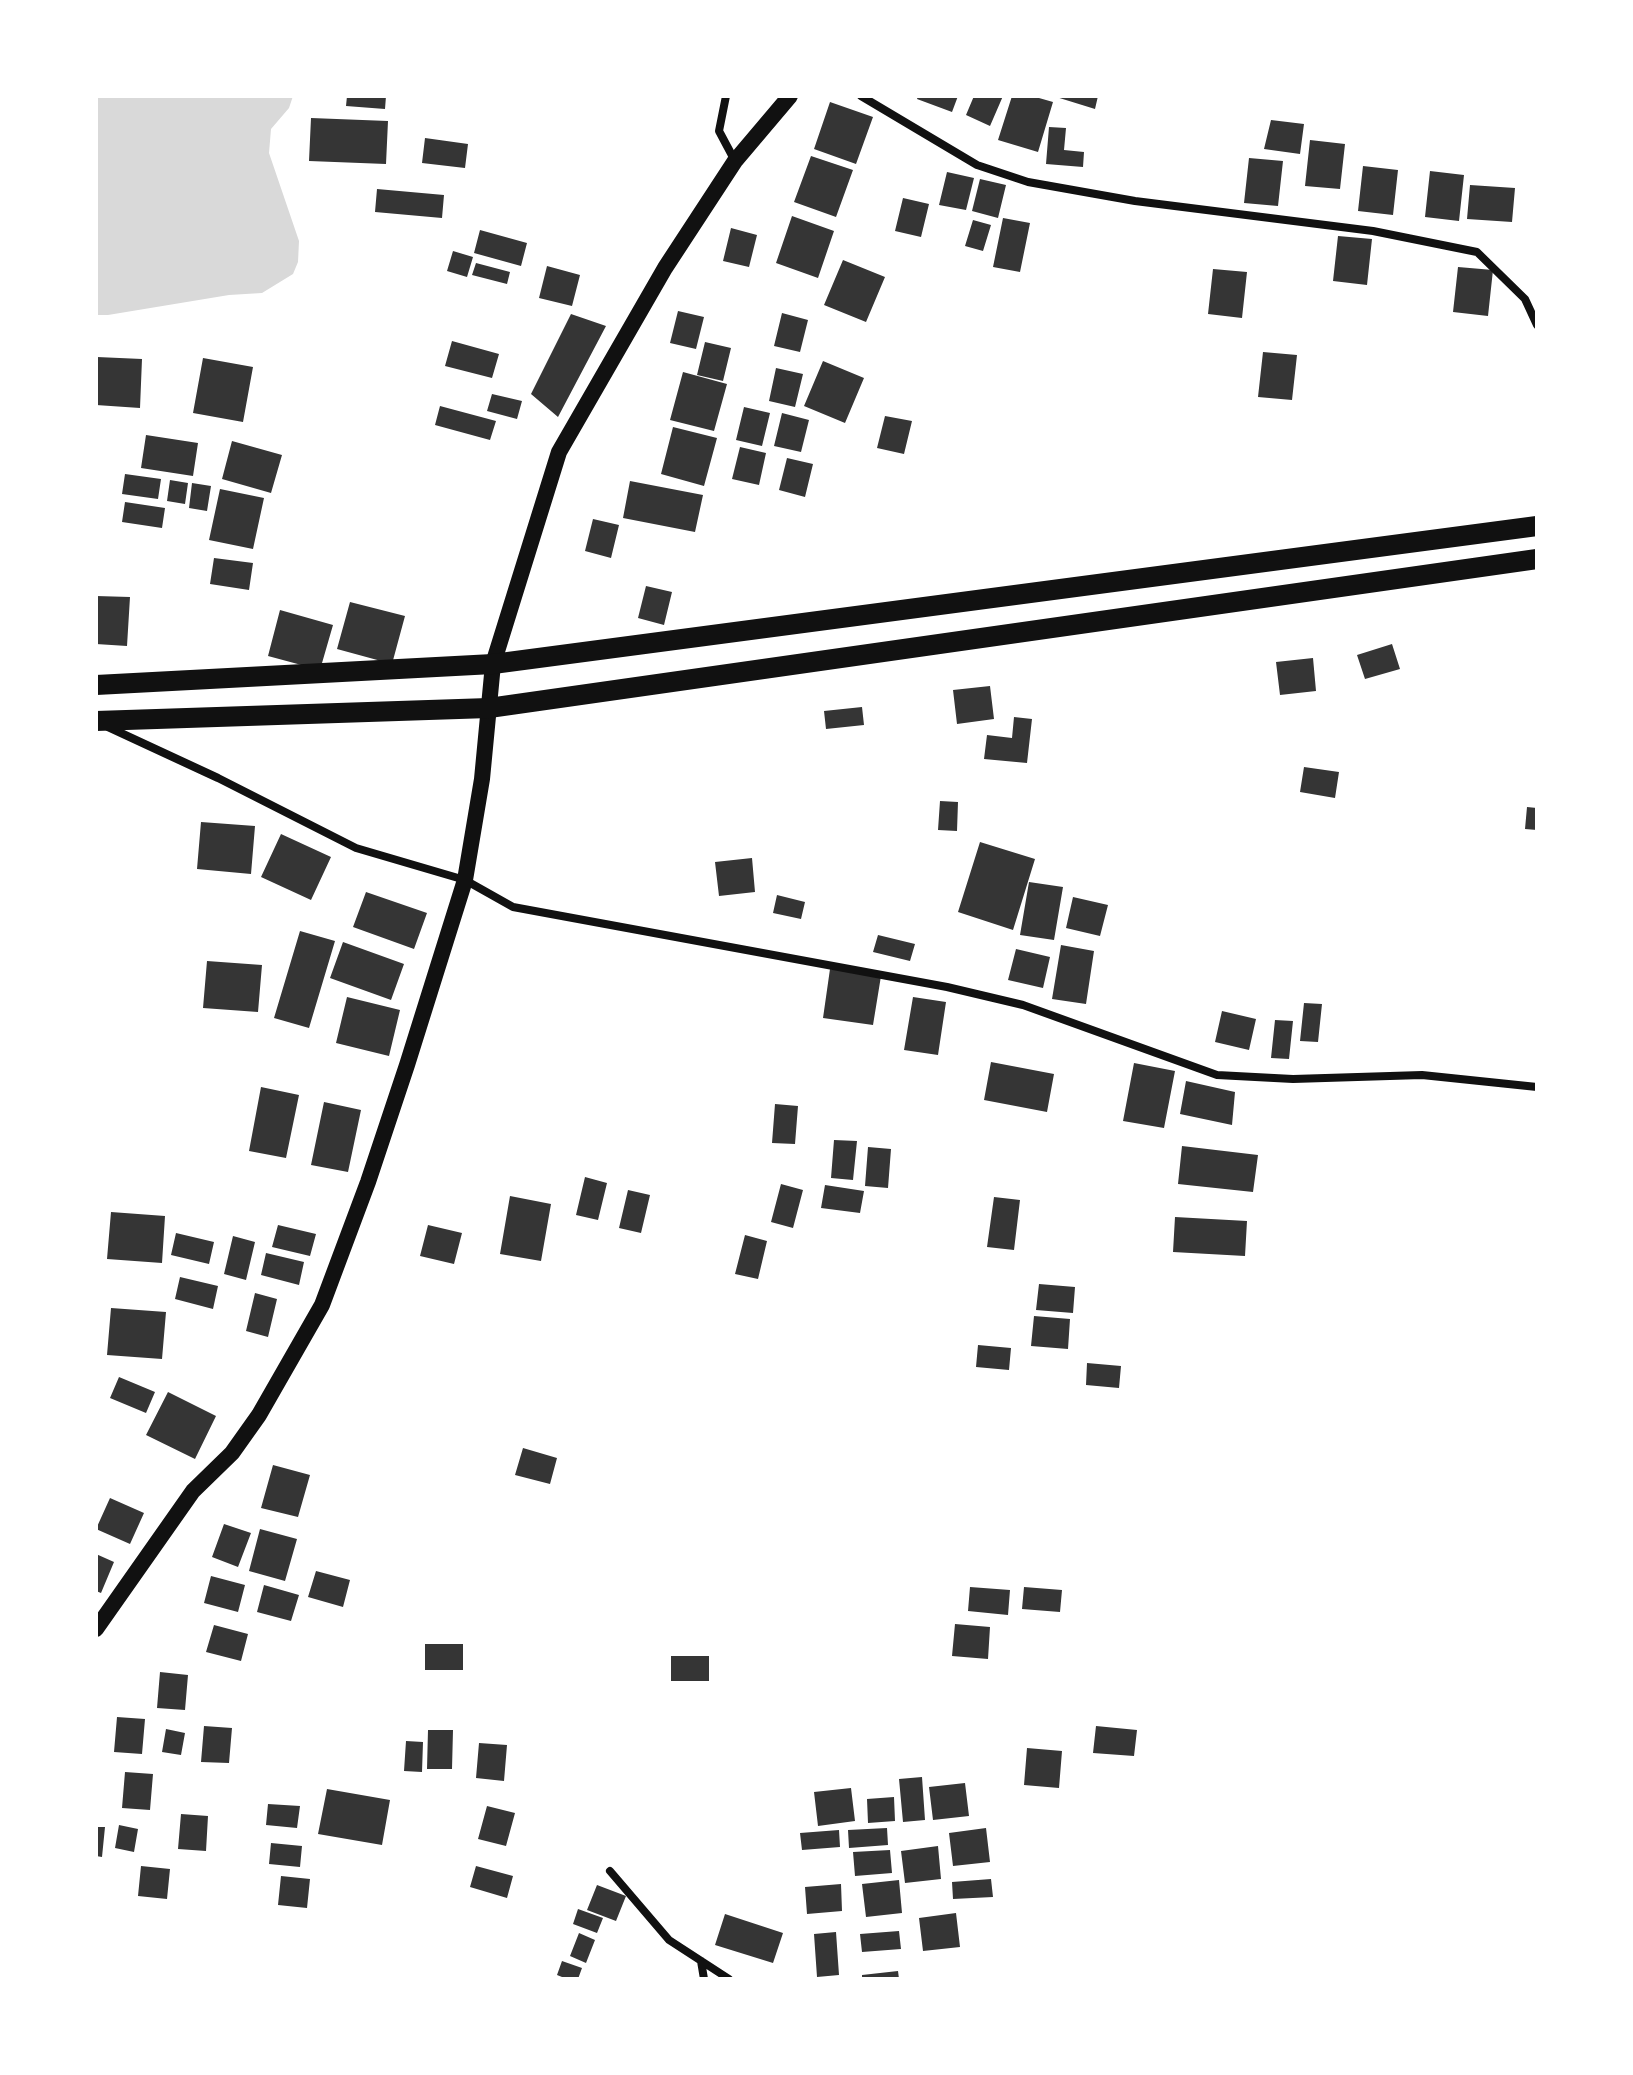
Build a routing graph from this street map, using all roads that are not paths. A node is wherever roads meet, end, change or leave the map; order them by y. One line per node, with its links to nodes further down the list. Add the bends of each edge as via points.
1 (726, 96): 4 (street, via 719,131)
2 (790, 96): 4 (main road)
3 (861, 96): 5 (street, via 977,165 1028,182 1373,231 1477,252 1525,299)
4 (735, 161): 8 (main road, via 665,268 559,452)
5 (1537, 325)
6 (1537, 526): 8 (main road)
7 (1537, 559): 10 (main road)
8 (493, 664): 9 (main road); 10 (main road)
9 (96, 685)
10 (489, 708): 11 (main road); 12 (main road)
11 (96, 721): 12 (street, via 356,848)
12 (465, 880): 13 (street, via 513,907 1023,1005 1217,1075 1422,1075); 14 (main road, via 322,1305 259,1415 232,1453 193,1491)
13 (1537, 1087)
14 (96, 1629)
15 (610, 1871): 16 (street, via 669,1940)
16 (701, 1961): 17 (street); 18 (street)
17 (704, 1979)
18 (729, 1979)

